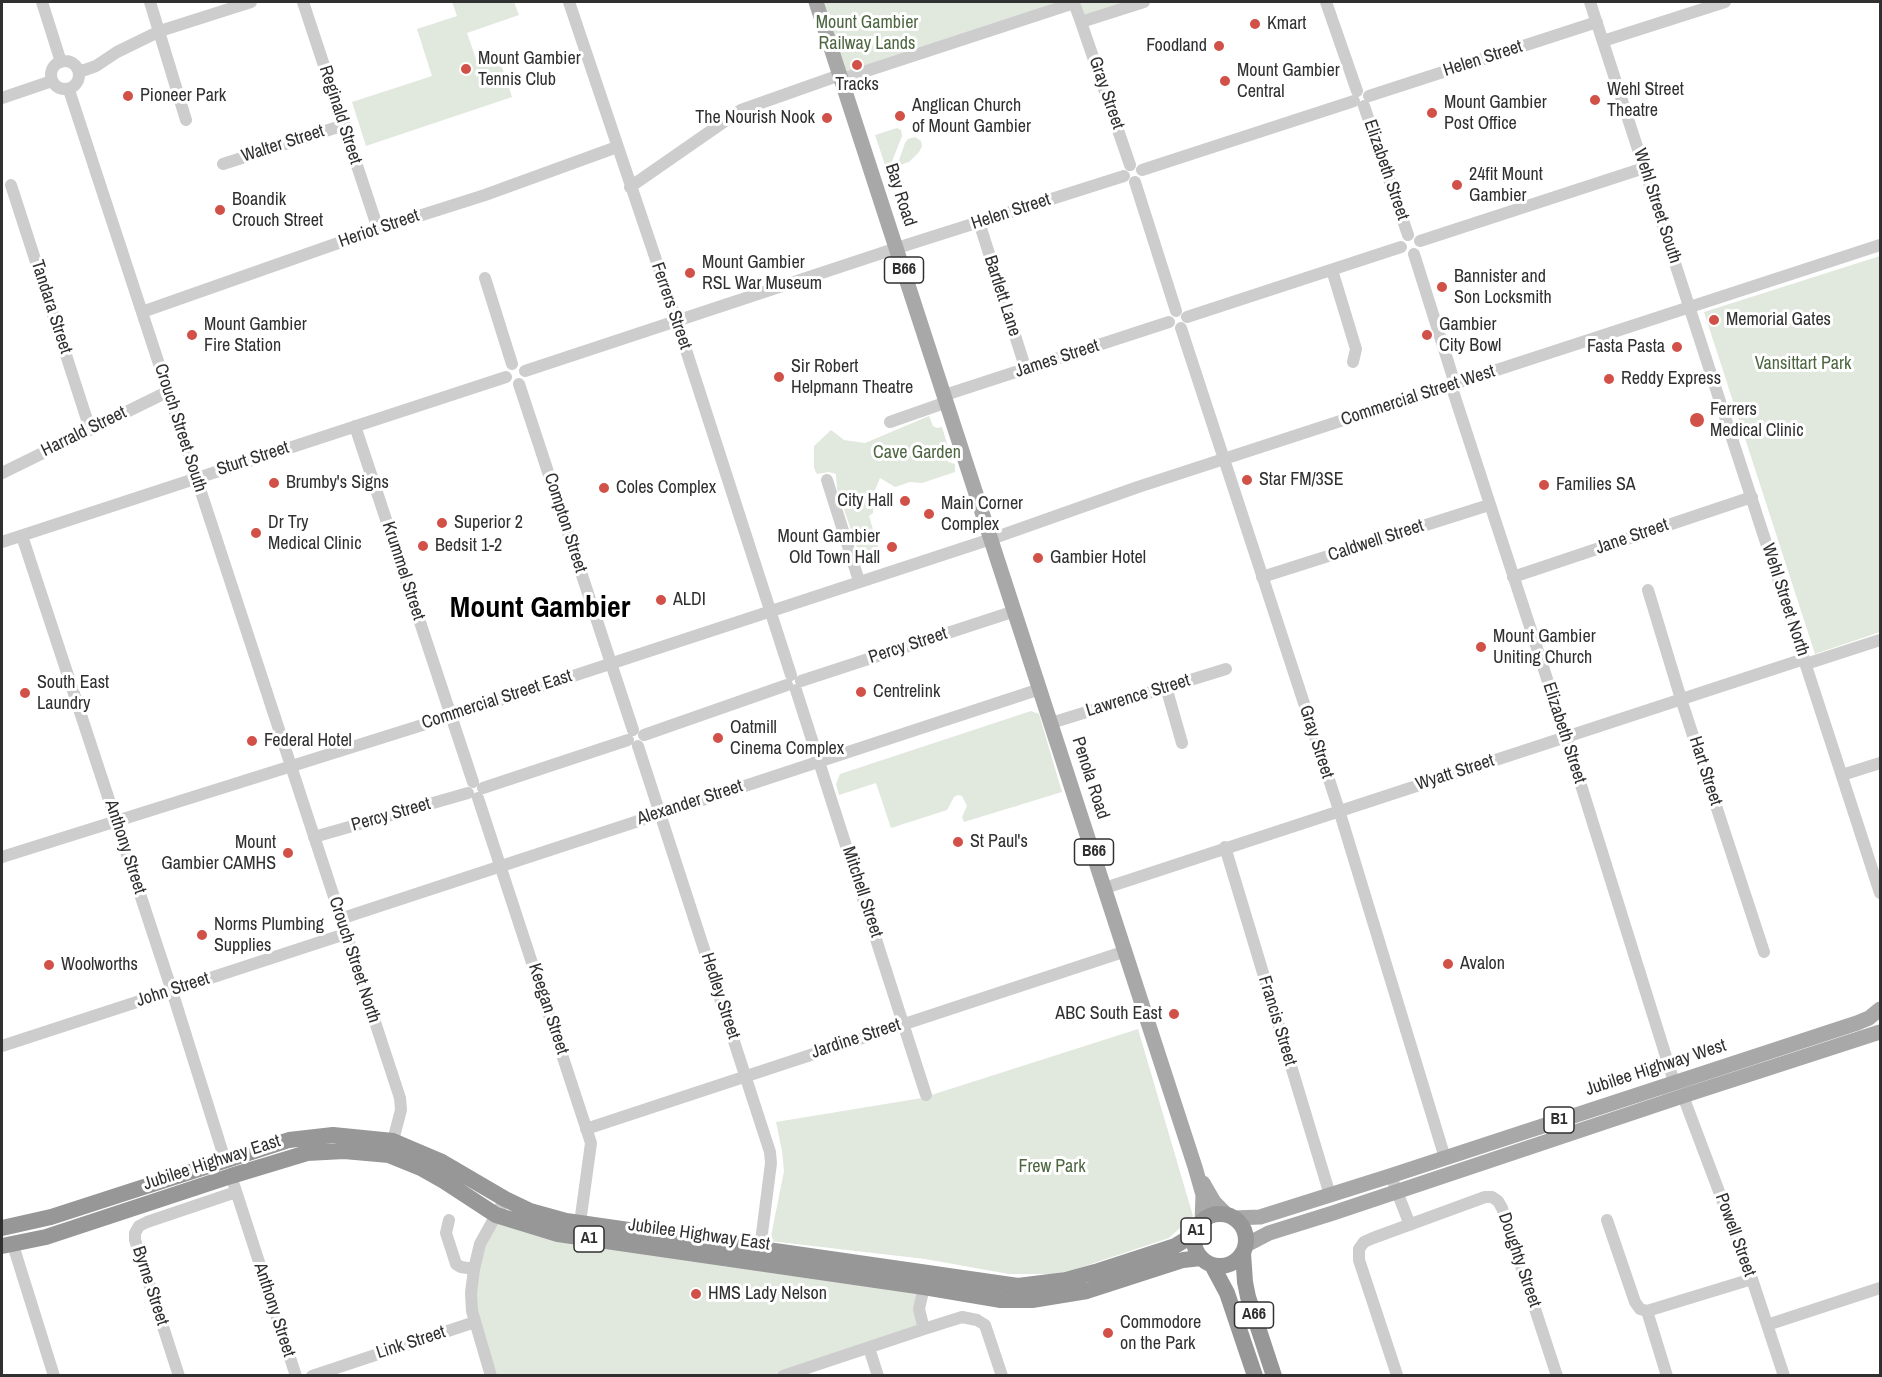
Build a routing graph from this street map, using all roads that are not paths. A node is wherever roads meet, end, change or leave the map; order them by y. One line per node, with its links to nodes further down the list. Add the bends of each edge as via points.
1 (42, 2): 15 (street)
2 (150, 2): 13 (street)
3 (251, 2): 13 (street)
4 (303, 2): 23 (street, Reginald Street)
5 (569, 2): 24 (street, Ferrers Street)
6 (816, 2): 17 (main road, Bay Road / B66)
7 (1144, 2): 11 (street)
8 (1326, 2): 21 (street, Elizabeth Street)
9 (1590, 2): 12 (street, Wehl Street South)
10 (1725, 2): 14 (street)
11 (1081, 22): 17 (street, via 1074,3); 27 (street, Gray Street)
12 (1597, 22): 14 (street, Wehl Street South); 21 (street, Helen Street)
13 (160, 31): 16 (street); 22 (street)
14 (1603, 41): 26 (street, Wehl Street South)
15 (61, 62): 16 (street, via 72,63); 18 (street, via 53,69)
16 (80, 72): 19 (street, via 78,82)
17 (841, 77): 29 (street, via 741,110); 36 (main road, Bay Road / B66)
18 (52, 81): 19 (street, via 58,88); 20 (street)
19 (69, 90): 41 (street, Crouch Street South)
20 (2, 98)
21 (1361, 99): 27 (street, Helen Street); 32 (street, Elizabeth Street)
22 (186, 120)
23 (344, 125): 25 (street, Walter Street); 31 (street, Reginald Street)
24 (617, 147): 29 (street, Ferrers Street); 31 (street, Heriot Street)
25 (223, 164)
26 (1644, 168): 33 (street); 40 (street, Wehl Street South)
27 (1133, 173): 30 (street, Helen Street); 42 (street, Gray Street)
28 (11, 185): 55 (street, Tandara Street)
29 (630, 187): 43 (street, Ferrers Street)
30 (979, 222): 36 (street, Helen Street); 46 (street, Bartlett Lane)
31 (378, 229): 41 (street, Heriot Street)
32 (1408, 235): 33 (street); 35 (street, via 1401,241)
33 (1420, 241): 37 (street)
34 (1881, 244): 40 (street, Commercial Street West)
35 (1401, 247): 37 (street); 38 (street, James Street)
36 (897, 248): 43 (street); 52 (main road, Bay Road / B66)
37 (1414, 254): 50 (street, Elizabeth Street)
38 (1332, 270): 42 (street, James Street); 44 (street, via 1356,349)
39 (485, 278): 45 (street)
40 (1690, 308): 50 (street, Commercial Street West); 60 (street, Wehl Street North)
41 (142, 312): 51 (street, Crouch Street South)
42 (1178, 320): 46 (street, James Street); 56 (street, Gray Street)
43 (677, 322): 47 (street); 69 (street, Ferrers Street)
44 (1353, 362)
45 (512, 364): 47 (street, via 519,364); 48 (street)
46 (1026, 370): 52 (street, James Street)
47 (525, 371): 49 (street)
48 (506, 377): 49 (street); 54 (street, Sturt Street)
49 (519, 384): 73 (street, Compton Street)
50 (1453, 385): 56 (street, Commercial Street West); 61 (street, Elizabeth Street)
51 (167, 392): 55 (street, Harrald Street); 58 (street, Crouch Street South)
52 (946, 399): 53 (street, James Street); 63 (main road, Bay Road / B66)
53 (890, 422)
54 (355, 426): 58 (street, Sturt Street); 79 (street, Krummel Street)
55 (90, 429): 57 (street, Harrald Street)
56 (1224, 459): 63 (street, Commercial Street West); 65 (street, Gray Street)
57 (2, 473)
58 (196, 478): 62 (street, Sturt Street); 86 (street, Crouch Street South)
59 (827, 480): 67 (street)
60 (1752, 497): 66 (street, Jane Street); 72 (street, Wehl Street North)
61 (1489, 505): 65 (street, Caldwell Street); 66 (street, Elizabeth Street)
62 (22, 536): 64 (street, Sturt Street); 91 (street, Anthony Street)
63 (991, 539): 67 (street, Commercial Street East); 70 (main road, Penola Road / B66)
64 (2, 542)
65 (1263, 577): 89 (street, Gray Street)
66 (1513, 577): 81 (street, Elizabeth Street)
67 (859, 581): 69 (street, Commercial Street East)
68 (1648, 590): 78 (street, Hart Street)
69 (770, 610): 73 (street, Commercial Street East); 75 (street, Mitchell Street)
70 (1015, 611): 75 (street, Percy Street); 77 (main road, Penola Road / B66)
71 (1881, 640): 72 (street, Wyatt Street)
72 (1805, 662): 78 (street, Wyatt Street); 87 (street, Wehl Street North)
73 (610, 663): 79 (street, Commercial Street East); 82 (street, Hedley Street)
74 (1226, 669): 76 (street, Lawrence Street)
75 (794, 683): 82 (street, Percy Street); 84 (street, Mitchell Street)
76 (1166, 687): 80 (street, Lawrence Street); 83 (street)
77 (1040, 689): 80 (main road, Penola Road / B66); 84 (street, Alexander Street)
78 (1681, 699): 81 (street, Wyatt Street); 101 (street, Hart Street)
79 (452, 716): 86 (street, Commercial Street East); 88 (street, Keegan Street)
80 (1051, 723): 96 (main road, Penola Road / B66)
81 (1566, 737): 89 (street, Wyatt Street); 108 (street, Elizabeth Street)
82 (636, 738): 88 (street, Percy Street); 90 (street, Hedley Street)
83 (1182, 743)
84 (820, 761): 90 (street, Alexander Street); 104 (street, Mitchell Street)
85 (1881, 763): 87 (street)
86 (291, 766): 91 (street, Commercial Street East); 92 (street, Crouch Street North)
87 (1842, 775): 97 (street, Wehl Street North)
88 (476, 790): 92 (street, Percy Street); 95 (street, Keegan Street)
89 (1339, 810): 93 (street, Wyatt Street); 113 (street, Gray Street)
90 (661, 813): 95 (street, Alexander Street); 107 (street, Hedley Street)
91 (116, 821): 94 (street, Commercial Street East); 102 (street, Anthony Street)
92 (314, 837): 98 (street, Crouch Street North)
93 (1225, 847): 96 (street, Wyatt Street); 119 (street, Francis Street)
94 (2, 857)
95 (501, 865): 98 (street, Alexander Street); 111 (street, Keegan Street)
96 (1105, 888): 100 (main road, Penola Road / B66)
97 (1880, 889)
98 (340, 919): 99 (street, Crouch Street North)
99 (345, 933): 102 (street, John Street); 112 (street, Crouch Street North, via 400,1098 401,1110)
100 (1126, 951): 104 (street, Jardine Street); 114 (main road, Penola Road / B66)
101 (1764, 952)
102 (172, 991): 106 (street, John Street); 115 (street, Anthony Street)
103 (1881, 1009): 108 (main road, Jubilee Highway West / B1, via 1857,1023)
104 (904, 1023): 107 (street, Jardine Street); 109 (street, Mitchell Street)
105 (1881, 1032): 110 (main road, Jubilee Highway West / B1)
106 (2, 1046)
107 (746, 1076): 111 (street, Jardine Street); 132 (street, Hedley Street, via 771,1163)
108 (1674, 1082): 113 (main road, Jubilee Highway West / B1)
109 (926, 1095)
110 (1683, 1096): 118 (main road, Jubilee Highway West / B1); 137 (street, Powell Street)
111 (586, 1129): 127 (street, Keegan Street, via 591,1143)
112 (391, 1148): 115 (highway, Jubilee Highway East / A1, via 307,1153); 120 (highway, Jubilee Highway East / A1, via 440,1161); 122 (highway, Jubilee Highway East / A1)
113 (1445, 1158): 116 (main road, Jubilee Highway West / B1)
114 (1195, 1167): 123 (main road, Penola Road / B66, via 1214,1202); 130 (main road, Penola Road / B66, via 1203,1195)
115 (228, 1168): 117 (street, Anthony Street); 121 (highway, Jubilee Highway East / A1); 126 (highway, Jubilee Highway East / A1)
116 (1390, 1176): 118 (street); 119 (main road, Jubilee Highway West / B1)
117 (236, 1192): 148 (street, Byrne Street, via 147,1222 135,1233); 149 (street, Anthony Street)
118 (1397, 1192): 128 (street); 133 (main road, Jubilee Highway West / B1, via 1269,1233)
119 (1330, 1195): 123 (main road, Jubilee Highway West / B1, via 1260,1217)
120 (505, 1199): 122 (street); 127 (highway, Jubilee Highway East / A1, via 531,1211)
121 (82, 1206): 126 (highway); 129 (highway, Jubilee Highway East / A1)
122 (496, 1215): 135 (street, via 480,1244); 136 (highway, Jubilee Highway East / A1, via 558,1234)
123 (1230, 1216): 130 (highway, A1, via 1210,1216); 133 (highway, A1, via 1245,1231)
124 (449, 1220): 135 (street, via 446,1233 456,1264)
125 (1607, 1220): 141 (street, via 1635,1302 1640,1310)
126 (88, 1223): 131 (highway, Jubilee Highway East / A1)
127 (580, 1223): 132 (highway, Jubilee Highway East / A1)
128 (1410, 1224): 146 (street, via 1367,1240 1358,1252); 157 (street, Doughty Street, via 1485,1197 1498,1201)
129 (2, 1228)
130 (1198, 1228): 134 (highway, A1, via 1196,1250); 140 (highway, Jubilee Highway East / A1, via 1175,1246 1066,1280)
131 (7, 1246): 147 (street)
132 (760, 1249): 136 (highway, Jubilee Highway East / A1)
133 (1245, 1249): 134 (highway, A1, via 1227,1266); 156 (highway, A66, via 1243,1271 1248,1298)
134 (1206, 1262): 140 (highway, Jubilee Highway East / A1, via 1183,1260 1087,1291 1032,1300); 155 (highway, A66, via 1227,1293)
135 (474, 1269): 142 (street, via 471,1293)
136 (851, 1270): 138 (highway, Jubilee Highway East / A1); 140 (highway, Jubilee Highway East / A1)
137 (1752, 1279): 141 (street); 143 (street, Powell Street)
138 (924, 1287): 140 (highway, Jubilee Highway East / A1); 144 (street, via 919,1309)
139 (1881, 1288): 143 (street)
140 (1002, 1292)
141 (1647, 1311): 158 (street)
142 (475, 1322): 150 (street, Link Street); 151 (street)
143 (1767, 1325): 159 (street, Powell Street)
144 (924, 1329): 145 (street); 154 (street, via 962,1317 977,1320 985,1325)
145 (869, 1347): 152 (street); 153 (street)
146 (1397, 1375)
147 (54, 1376)
148 (179, 1376)
149 (296, 1376)
150 (312, 1376)
151 (492, 1376)
152 (783, 1376)
153 (878, 1376)
154 (1002, 1376)
155 (1255, 1376)
156 (1274, 1376)
157 (1557, 1376)
158 (1667, 1376)
159 (1784, 1376)

